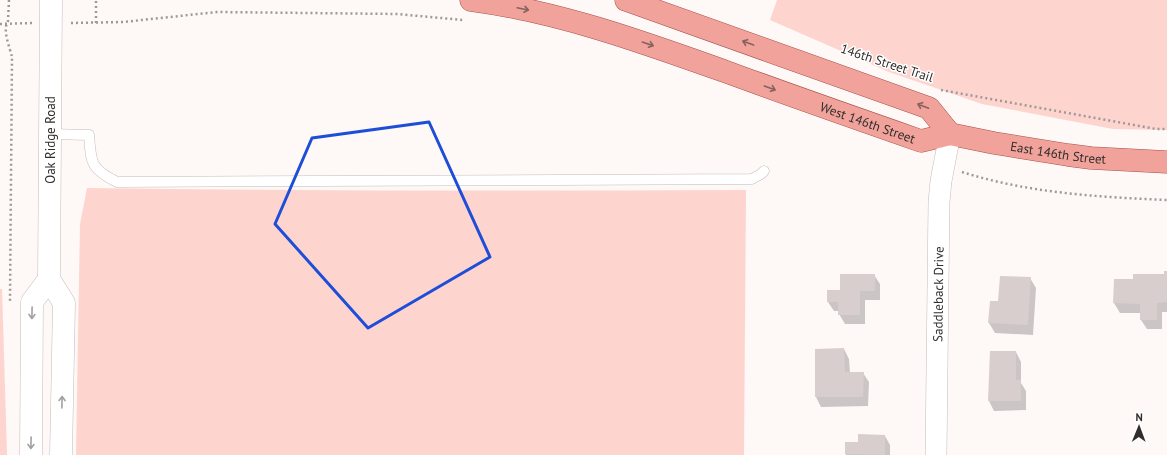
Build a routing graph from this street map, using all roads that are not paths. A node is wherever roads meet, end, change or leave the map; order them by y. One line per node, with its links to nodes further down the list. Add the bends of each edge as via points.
1 (51, 0): 4 (street, Oak Ridge Road)
2 (626, 0): 5 (main road, one-way to 2, via 929,108)
3 (469, 10): 5 (main road, West 146th Street, one-way to 5, via 517,7 552,15 623,35 920,141)
4 (50, 134): 7 (lane, via 89,135 93,164 103,175 117,182 752,179); 8 (street, Oak Ridge Road)
5 (950, 134): 6 (main road, East 146th Street, via 1076,156); 11 (street, Saddleback Drive, via 939,202)
6 (1167, 162)
7 (764, 171)
8 (49, 279): 9 (street, one-way to 9, via 32,302); 10 (street, one-way to 8, via 64,303)
9 (31, 455)
10 (60, 455)
11 (936, 455)

